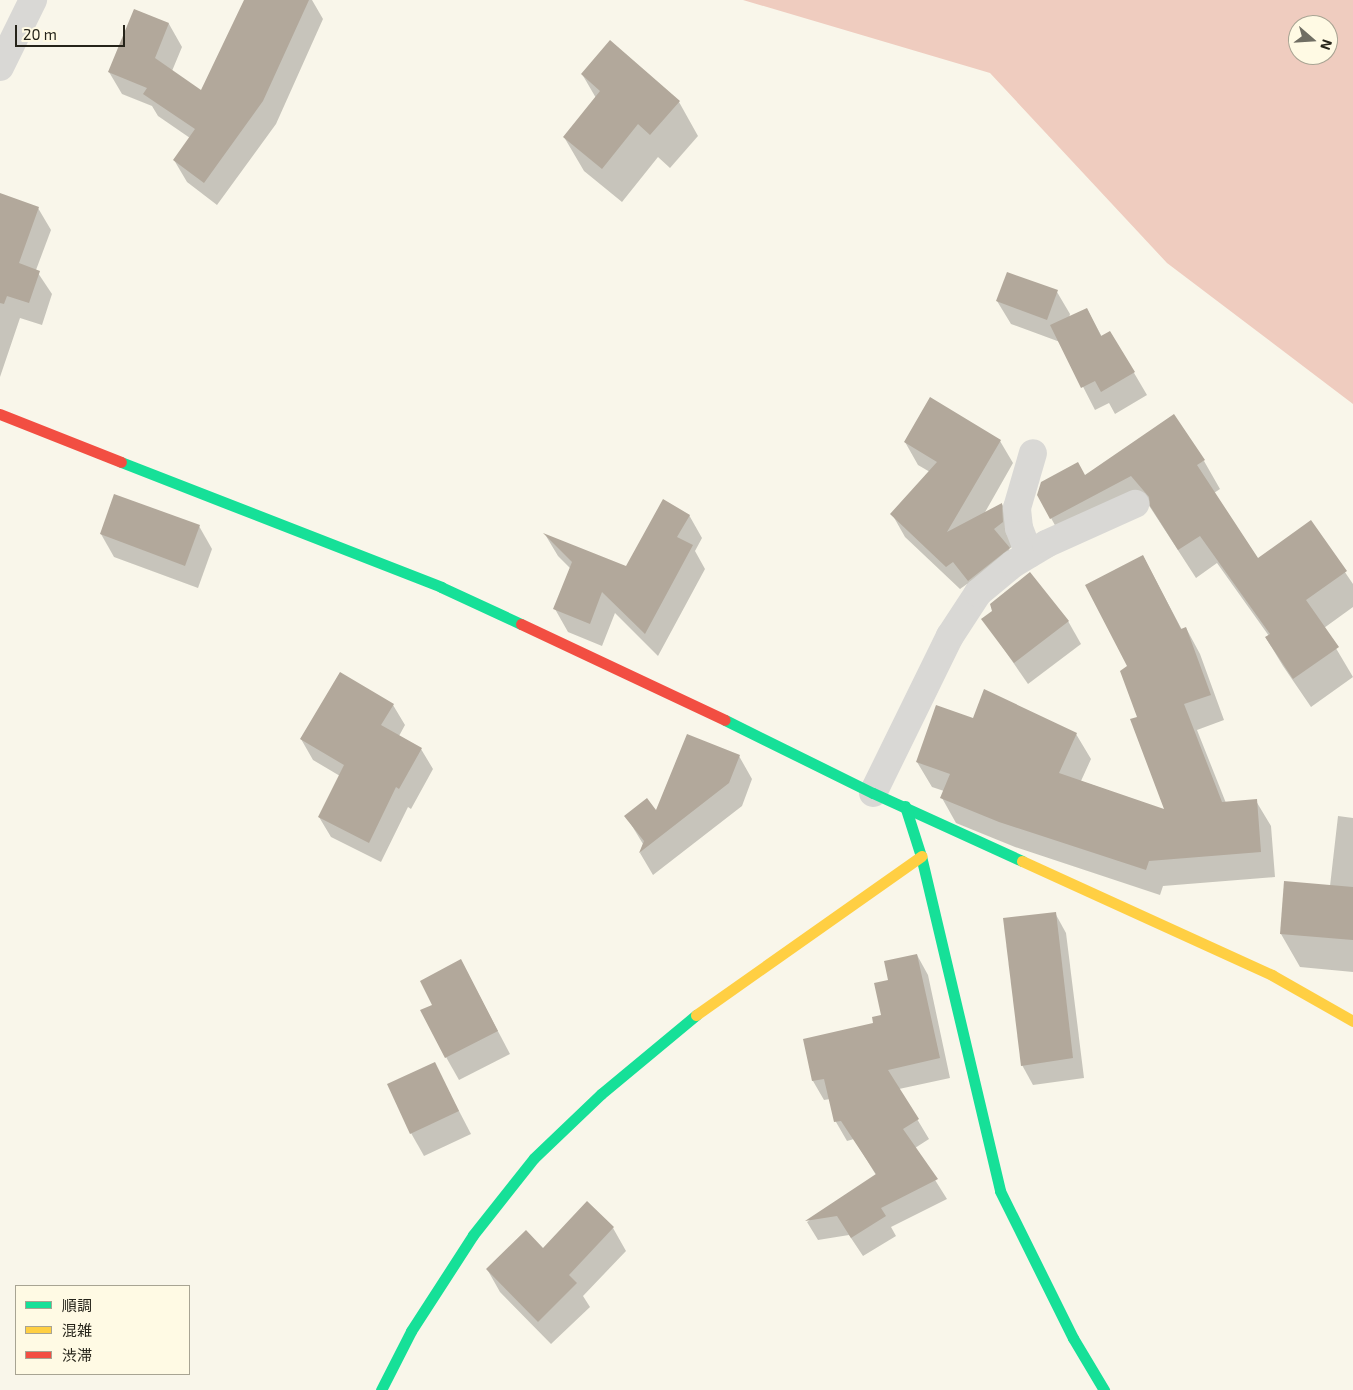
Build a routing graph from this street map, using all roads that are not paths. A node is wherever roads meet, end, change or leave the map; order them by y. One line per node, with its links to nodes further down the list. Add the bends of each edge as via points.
1 (32, 0): 2 (street)
2 (0, 67)
3 (0, 414): 7 (street, via 441,587 655,685)
4 (1033, 453): 6 (street, via 1018,508 1018,528)
5 (1135, 504): 6 (street)
6 (1029, 554): 7 (street, via 978,593 950,636)
7 (873, 794): 8 (street)
8 (904, 806): 9 (street); 10 (street, via 1272,975)
9 (921, 856): 11 (street, via 690,1020 601,1094 534,1158 473,1234 411,1330); 12 (street, via 1000,1191 1068,1330)
10 (1353, 1021)
11 (381, 1390)
12 (1104, 1390)

